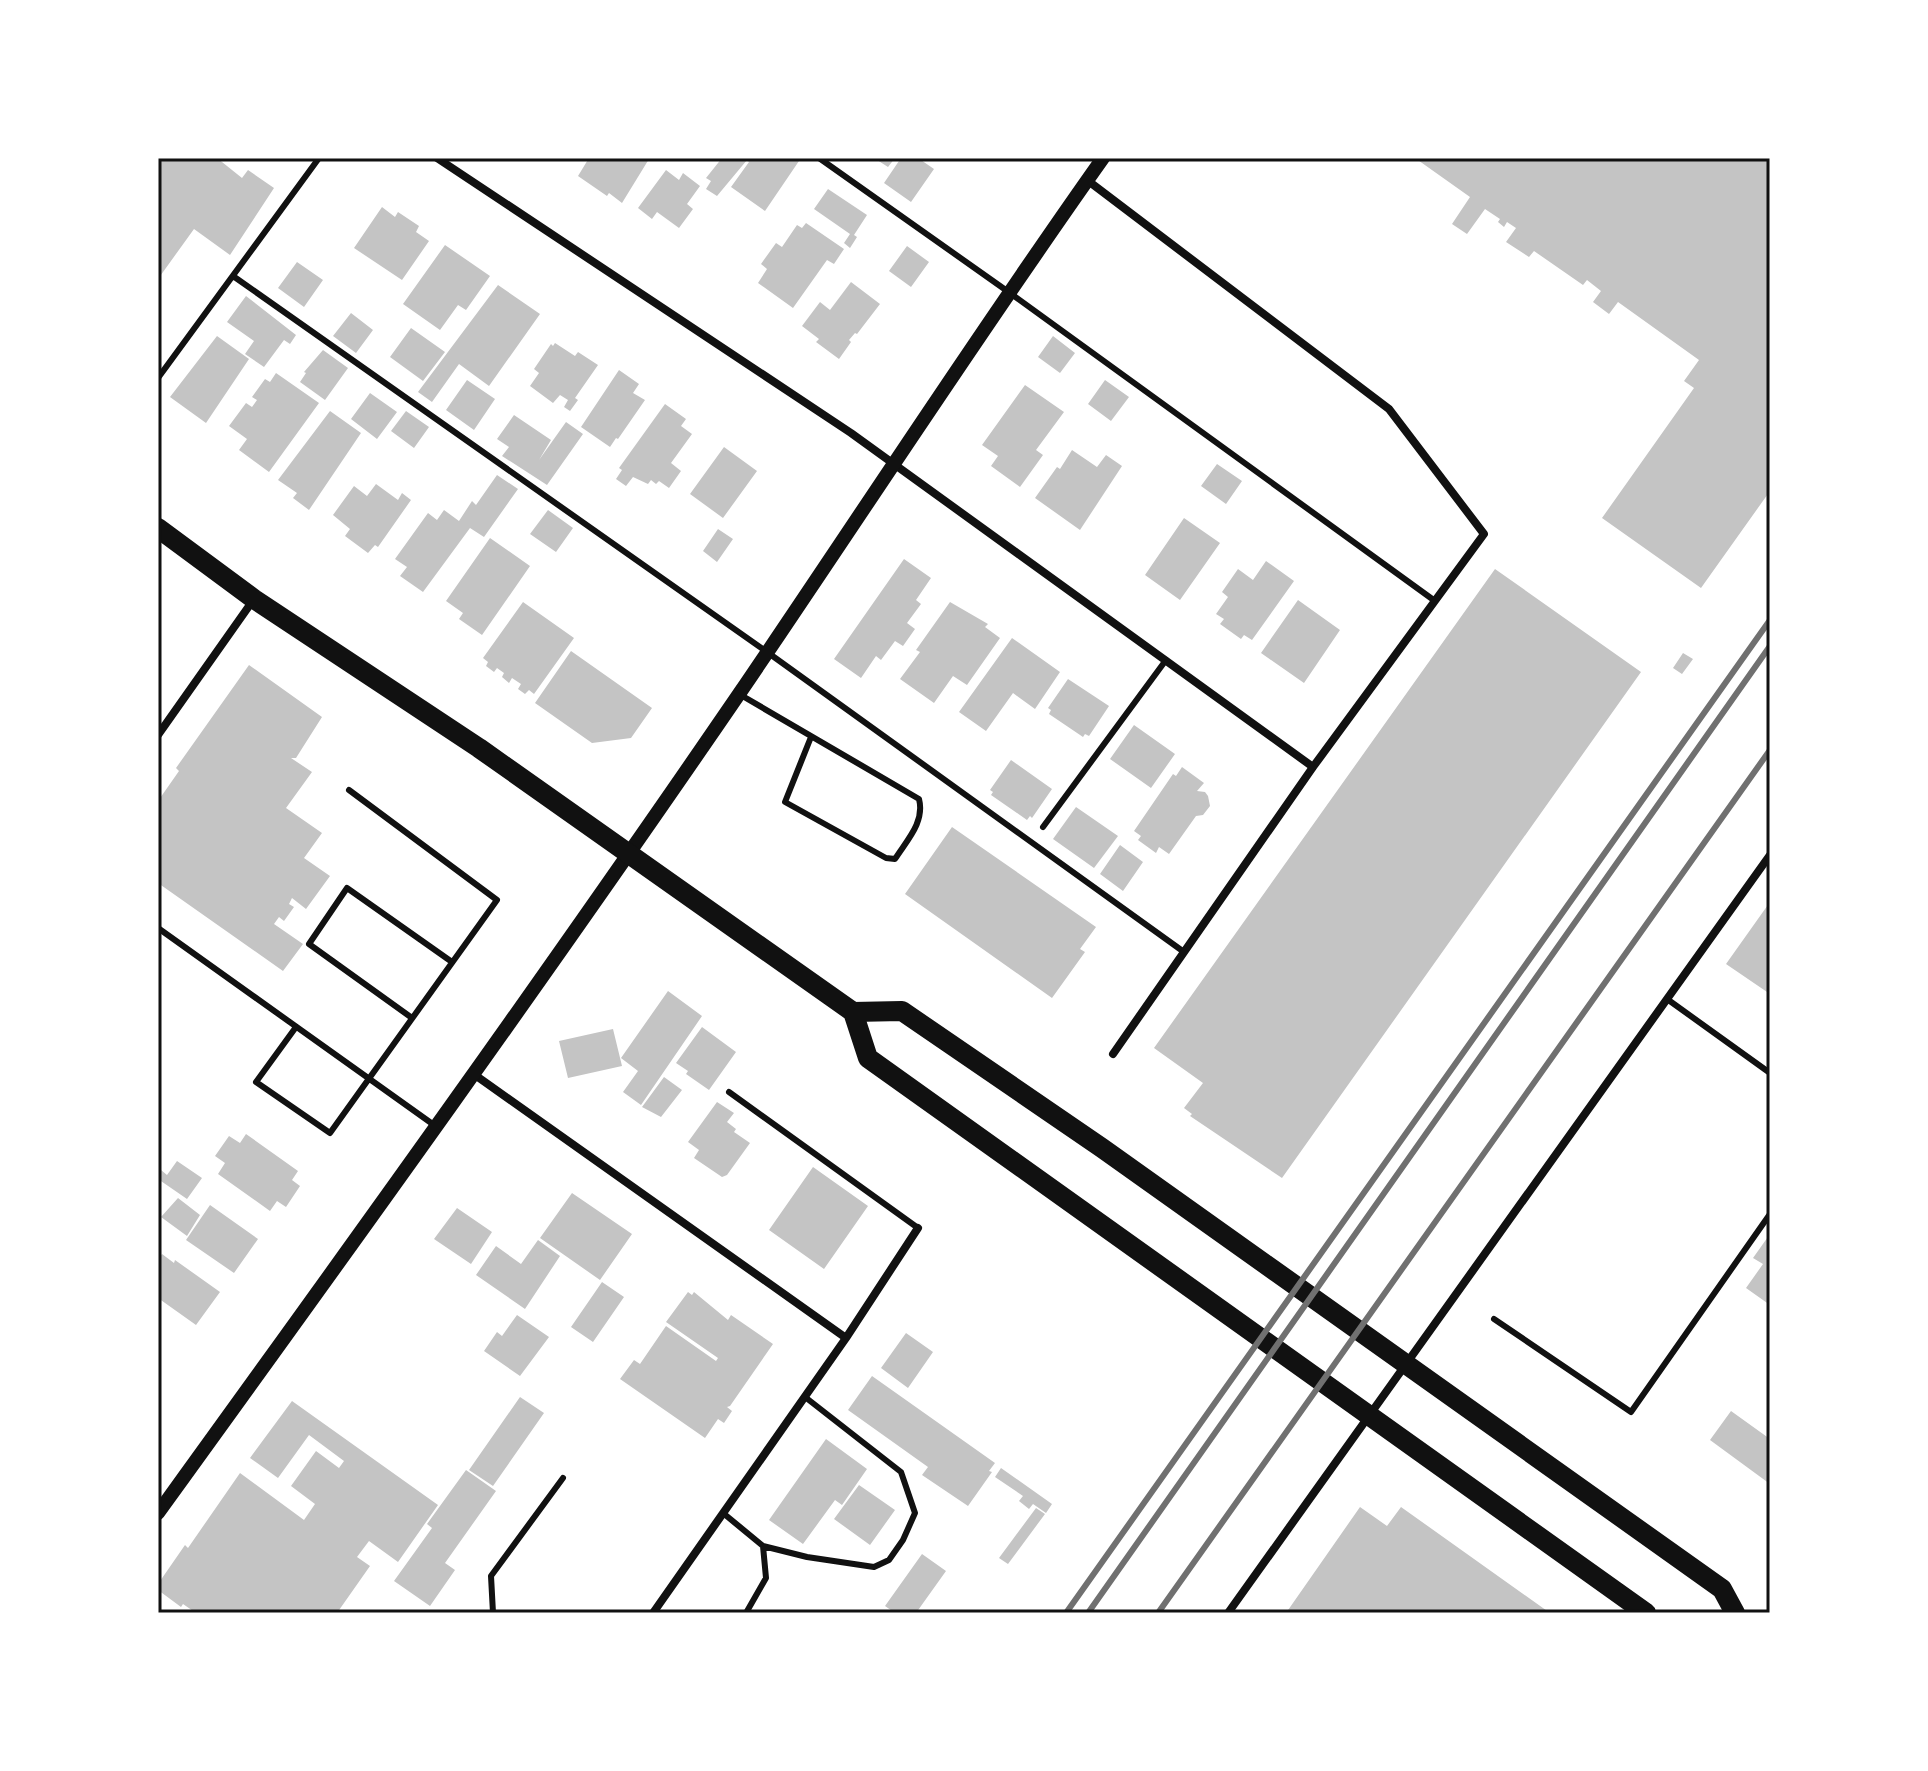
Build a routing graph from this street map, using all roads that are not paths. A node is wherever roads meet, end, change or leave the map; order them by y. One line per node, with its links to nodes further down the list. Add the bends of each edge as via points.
1 (319, 158): 6 (lane)
2 (437, 158): 9 (street)
3 (819, 158): 7 (lane)
4 (1103, 158): 5 (street)
5 (1087, 180): 7 (street); 12 (street, via 1389,409 1484,534)
6 (233, 276): 8 (lane); 13 (lane)
7 (1010, 293): 9 (street); 12 (lane)
8 (158, 378)
9 (893, 463): 13 (street); 14 (street)
10 (158, 528): 11 (main road)
11 (254, 599): 16 (street); 21 (main road)
12 (1435, 601): 18 (street)
13 (767, 652): 15 (street); 24 (lane)
14 (1166, 660): 18 (street); 20 (lane)
15 (739, 694): 17 (lane); 21 (street)
16 (158, 735)
17 (811, 737): 17 (lane, via 785,802 895,859 921,819 919,799)
18 (1313, 767): 24 (street)
19 (349, 790): 25 (lane, via 497,900)
20 (1043, 827)
21 (629, 854): 27 (main road); 32 (street)
22 (1770, 855): 26 (street)
23 (158, 928): 29 (lane)
24 (1184, 952): 30 (street)
25 (452, 962): 28 (lane); 28 (lane, via 347,888 309,944)
26 (1667, 999): 31 (lane); 48 (street)
27 (853, 1012): 49 (main road, via 868,1058); 50 (main road, via 902,1011 1722,1589)
28 (412, 1018): 33 (lane)
29 (296, 1027): 33 (lane); 33 (lane, via 256,1082 330,1133)
30 (1113, 1054)
31 (1770, 1073)
32 (475, 1075): 35 (street); 39 (street)
33 (369, 1079): 35 (lane)
34 (729, 1092): 37 (lane)
35 (437, 1127): 42 (street)
36 (1770, 1214): 38 (lane, via 1631,1412)
37 (918, 1228): 39 (street)
38 (1494, 1319)
39 (846, 1338): 40 (street)
40 (805, 1397): 43 (street); 44 (lane, via 901,1472 915,1513 889,1560 874,1567)
41 (563, 1478): 45 (lane, via 491,1576)
42 (158, 1513)
43 (723, 1513): 44 (lane); 46 (street)
44 (763, 1546): 47 (lane, via 766,1578)
45 (493, 1613)
46 (653, 1613)
47 (746, 1613)
48 (1228, 1613)
49 (1646, 1613)
50 (1735, 1613)

